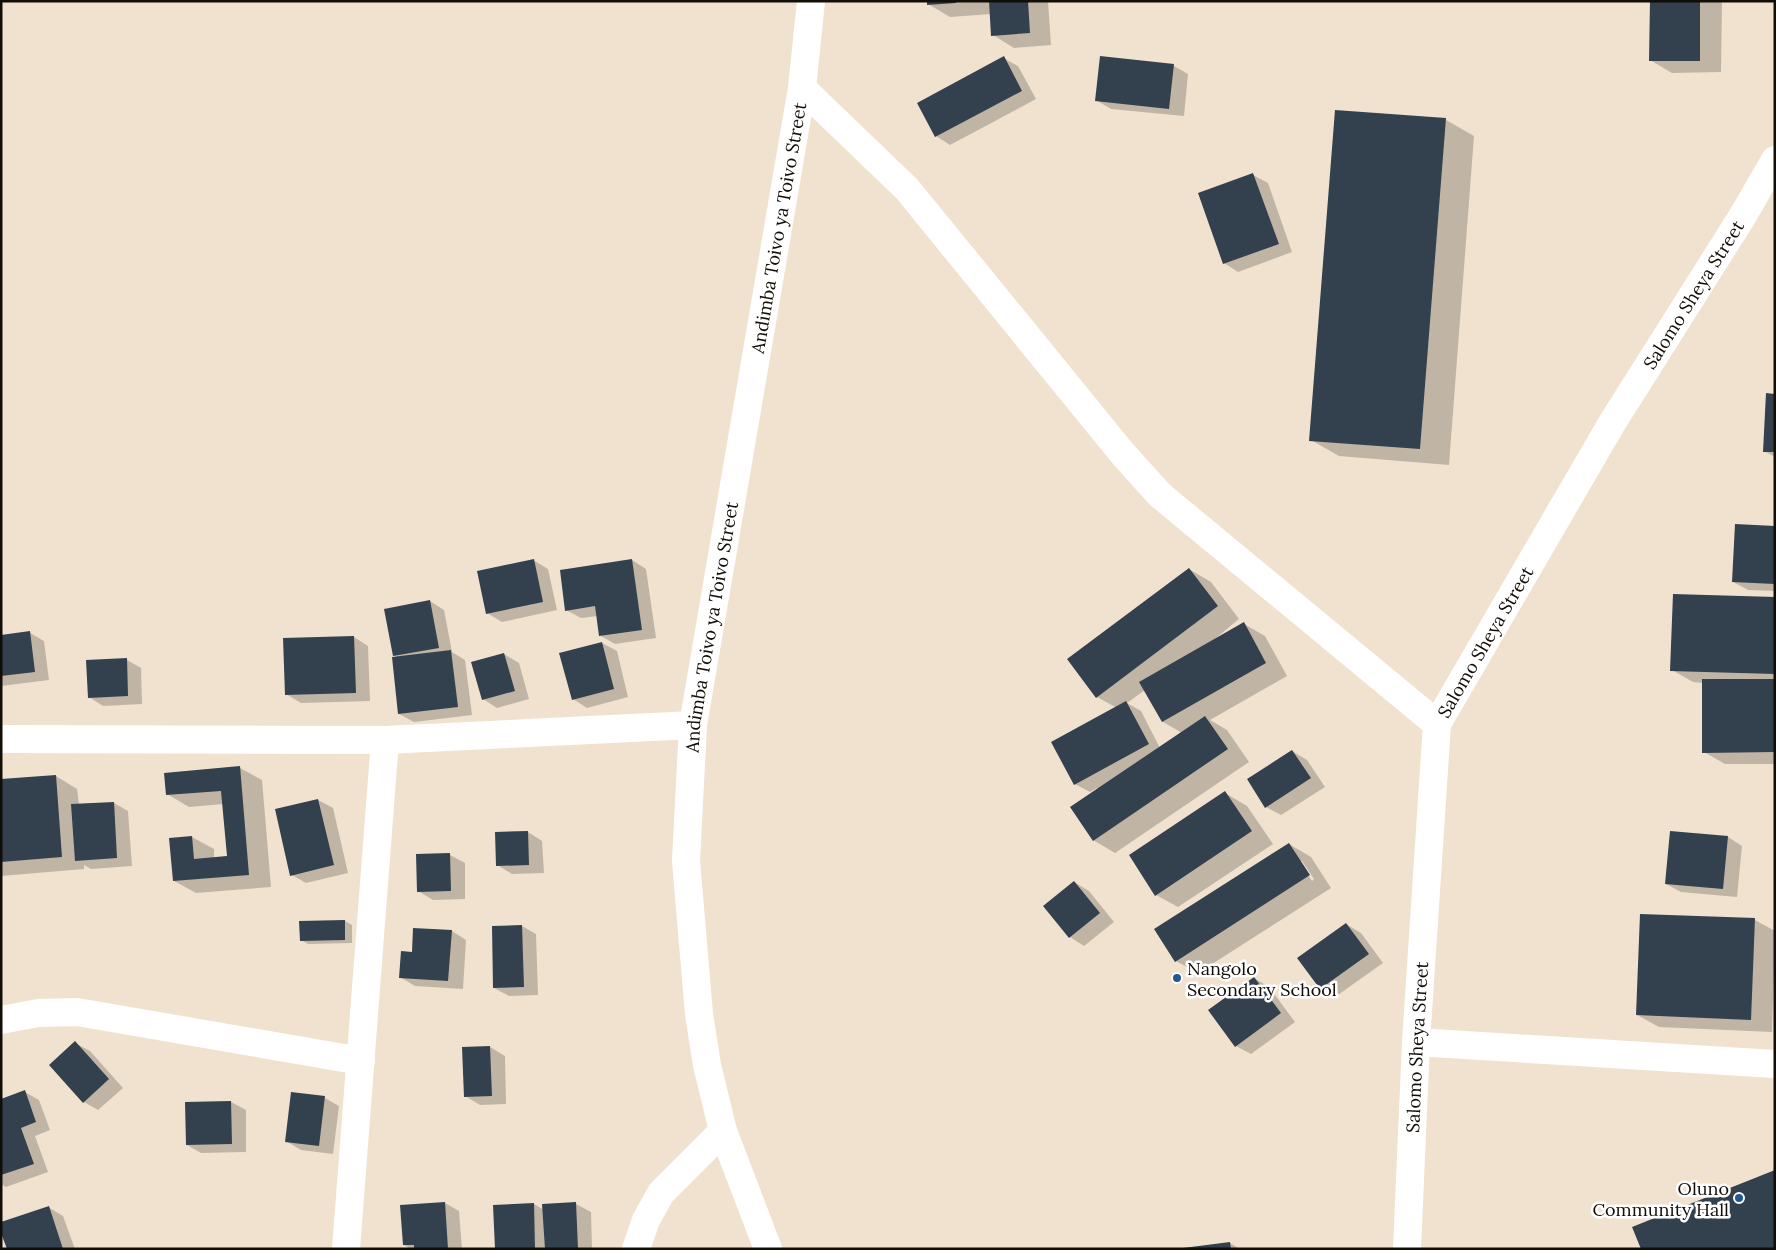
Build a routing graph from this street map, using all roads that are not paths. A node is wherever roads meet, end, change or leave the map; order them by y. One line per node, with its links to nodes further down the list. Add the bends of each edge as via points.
1 (811, 1): 2 (street, Andimba Toivo ya Toivo Street)
2 (802, 88): 4 (street, via 907,189 1160,496); 5 (street, Andimba Toivo ya Toivo Street)
3 (1775, 160): 4 (street, Salomo Sheya Street, via 1612,423)
4 (1437, 724): 9 (street, Salomo Sheya Street)
5 (693, 725): 7 (street); 12 (street, Andimba Toivo ya Toivo Street, via 686,861 699,1014)
6 (1, 739): 7 (street)
7 (385, 740): 10 (street)
8 (1, 1020): 10 (street, via 38,1013 77,1012)
9 (1416, 1042): 11 (street); 16 (street, Salomo Sheya Street)
10 (360, 1061): 13 (street)
11 (1775, 1064)
12 (723, 1131): 14 (street, via 661,1193 646,1220); 15 (street, Andimba Toivo ya Toivo Street)
13 (346, 1249)
14 (636, 1249)
15 (768, 1249)
16 (1407, 1249)

